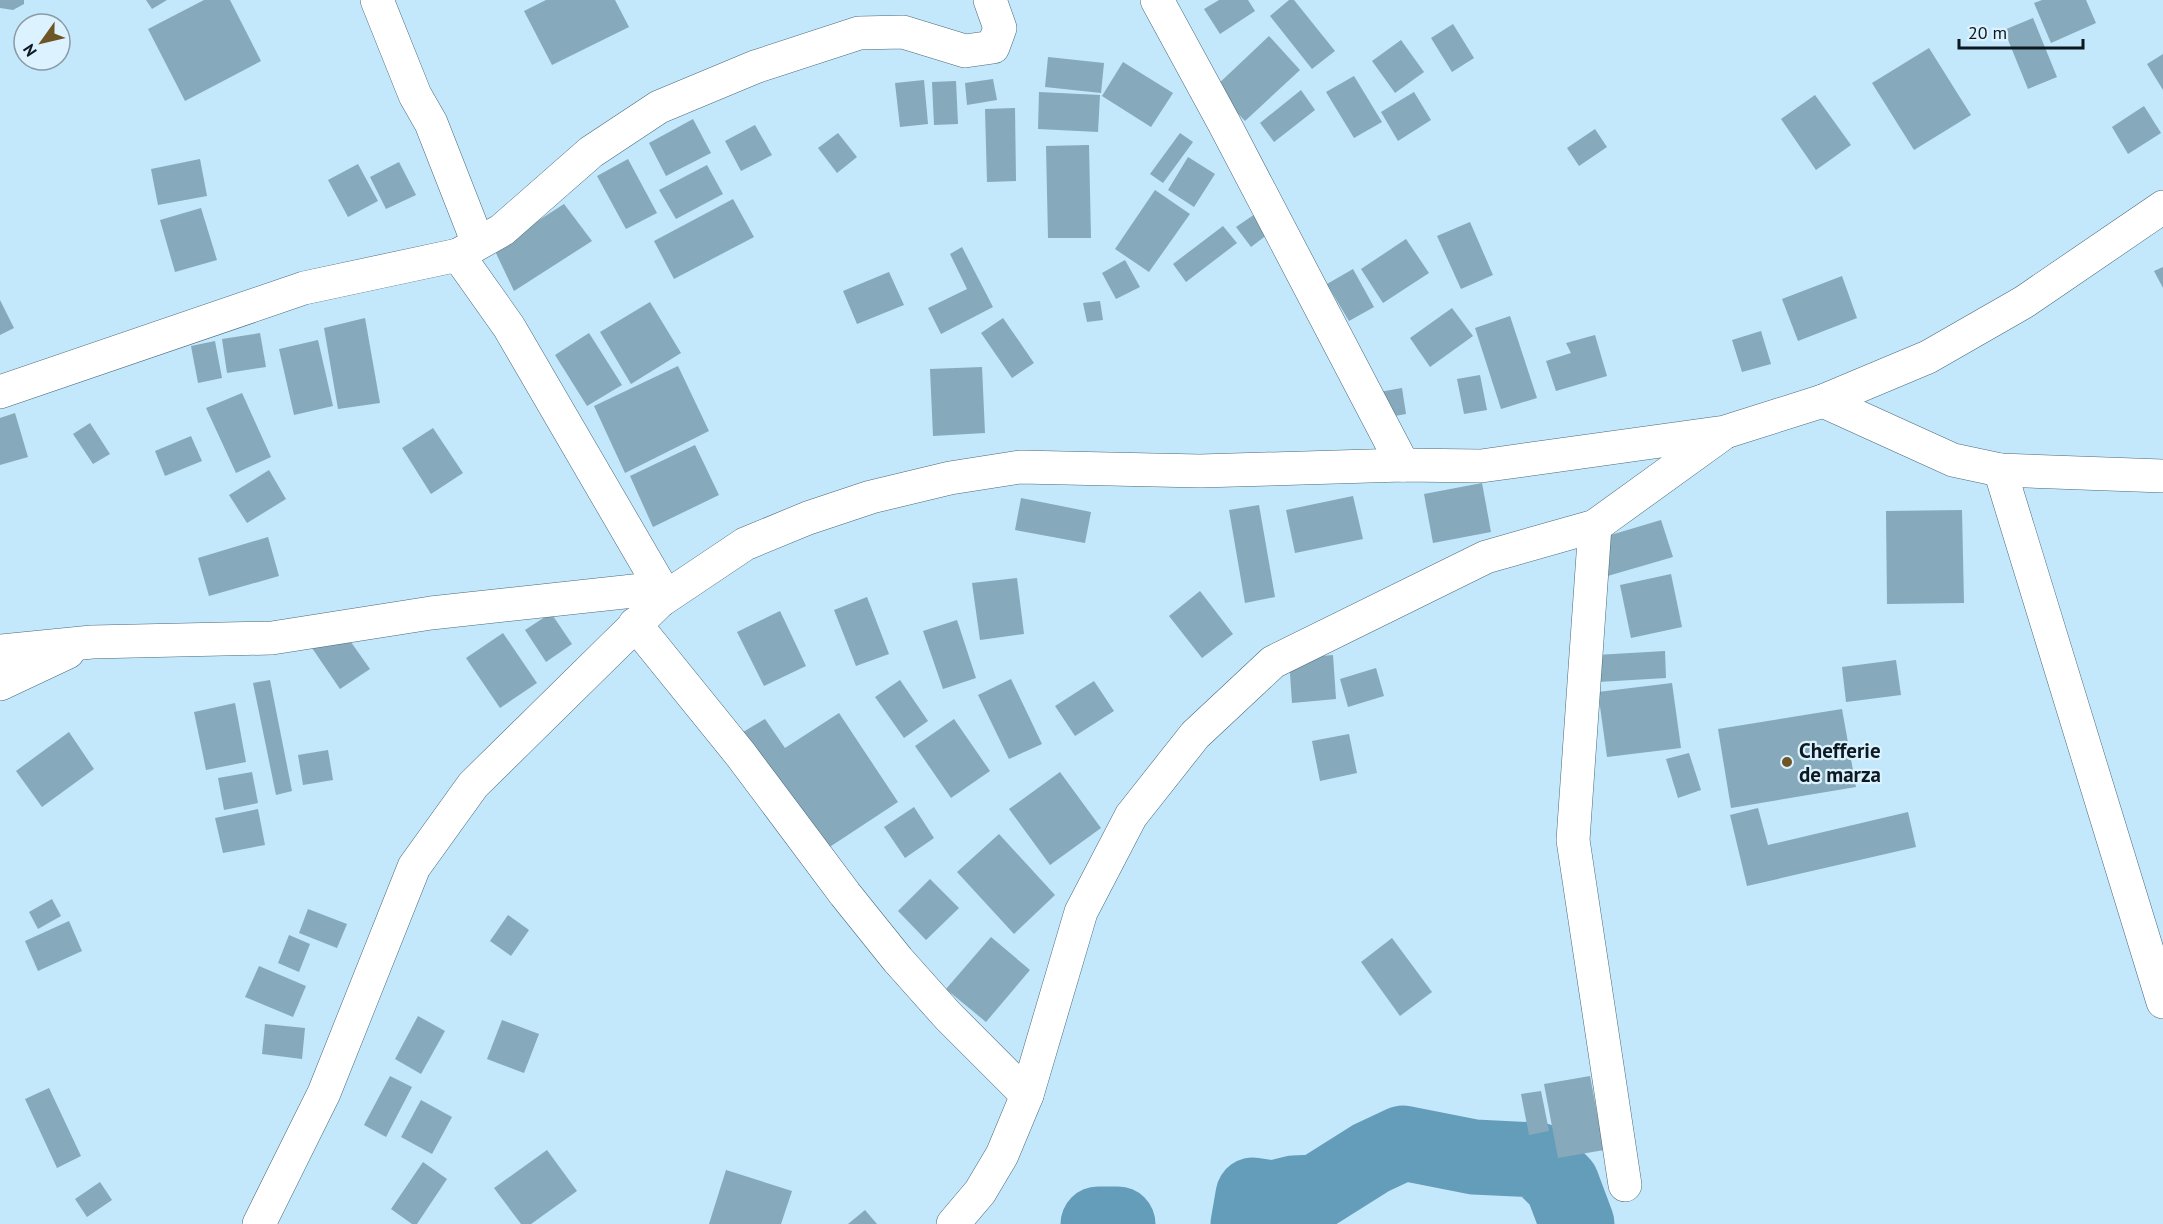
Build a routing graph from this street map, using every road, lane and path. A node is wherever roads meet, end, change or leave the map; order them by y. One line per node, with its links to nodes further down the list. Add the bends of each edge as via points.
1 (377, 0): 5 (street, via 430,123)
2 (990, 0): 5 (street, via 1000,28 993,47 965,51 903,32 859,33 755,68 659,107 591,152 502,230)
3 (1157, 0): 9 (street)
4 (2163, 207): 7 (street, via 2024,302 1928,357)
5 (468, 249): 6 (street, via 304,288); 13 (street)
6 (0, 392)
7 (1823, 401): 8 (street); 10 (street, via 1953,460)
8 (1725, 432): 9 (street, via 1481,466); 12 (street)
9 (1403, 465): 13 (street, via 1200,471 1020,467 950,478 870,497 808,518 746,544)
10 (2000, 470): 11 (street); 18 (street)
11 (2163, 476)
12 (1595, 526): 19 (street, via 1486,557 1273,662 1194,735 1131,816 1081,912); 20 (street, via 1573,840)
13 (660, 595): 14 (street); 15 (street, via 430,613 272,638)
14 (635, 624): 19 (street, via 898,960); 21 (street, via 473,785 414,867 324,1093)
15 (92, 642): 16 (street); 17 (street)
16 (0, 651)
17 (0, 684)
18 (2163, 1002)
19 (1027, 1095): 22 (street, via 1002,1155 980,1192)
20 (1625, 1185)
21 (259, 1224)
22 (953, 1224)

